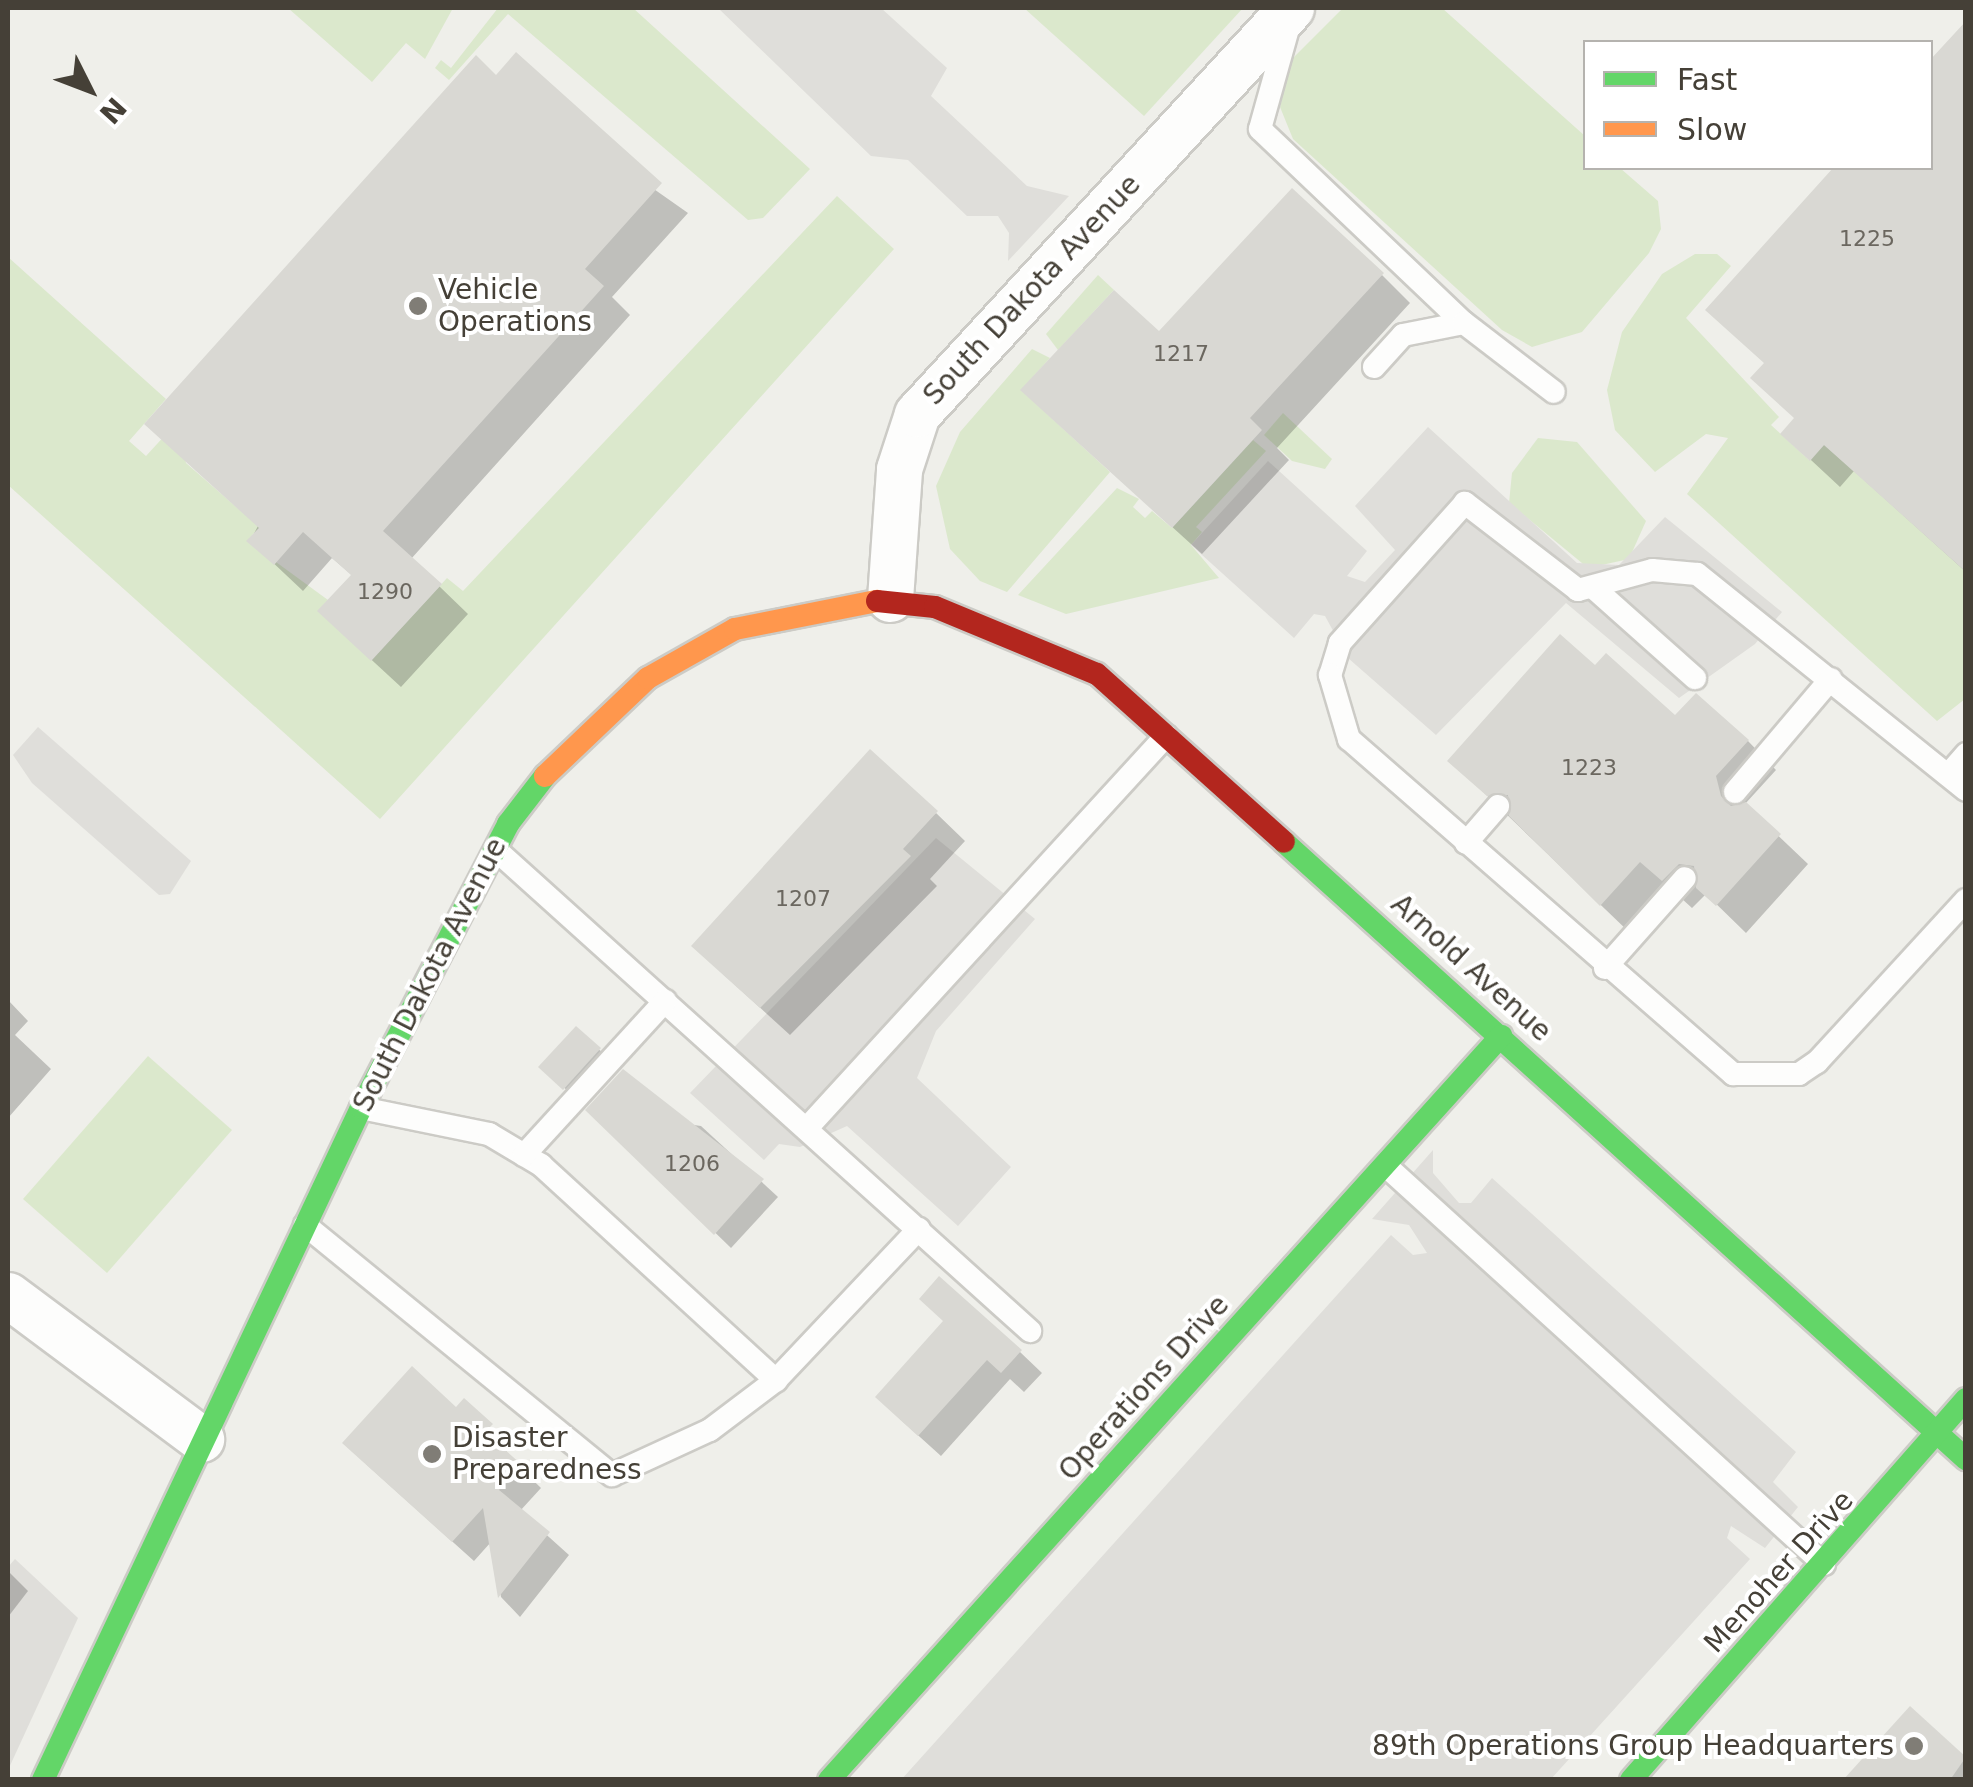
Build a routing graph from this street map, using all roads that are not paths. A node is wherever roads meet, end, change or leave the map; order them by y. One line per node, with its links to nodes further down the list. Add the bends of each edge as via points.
1 (1292, 8): 2 (lane, via 1260,129); 6 (street, South Dakota Avenue, via 918,414 899,469)
2 (1464, 323): 3 (lane, via 1404,335); 4 (lane)
3 (1374, 367)
4 (1554, 392)
5 (1595, 589): 7 (lane); 8 (lane, via 1652,570 1697,574); 14 (lane, via 1578,590 1530,560 1466,502 1340,644 1332,697 1350,739)
6 (890, 599): 9 (street, Arnold Avenue, via 989,622 1064,653); 15 (street, South Dakota Avenue, via 776,615 648,678 558,758)
7 (1695, 678)
8 (1831, 679): 11 (lane); 12 (lane)
9 (1168, 733): 20 (street, Arnold Avenue); 22 (lane)
10 (1966, 754): 11 (lane)
11 (1957, 783)
12 (1735, 792)
13 (1498, 806): 14 (lane)
14 (1466, 843): 18 (lane)
15 (494, 848): 19 (lane); 21 (street, South Dakota Avenue)
16 (1685, 878): 18 (lane)
17 (1966, 900): 18 (lane, via 1799,1074 1758,1078 1720,1068)
18 (1605, 968)
19 (664, 1001): 22 (lane); 23 (lane)
20 (1502, 1036): 24 (street, Operations Drive); 31 (street, Arnold Avenue)
21 (360, 1108): 23 (lane, via 489,1134); 25 (street, South Dakota Avenue)
22 (807, 1128): 26 (lane)
23 (524, 1154): 29 (lane)
24 (1386, 1166): 34 (lane); 36 (street, Operations Drive)
25 (305, 1225): 29 (lane, via 612,1475 710,1430); 32 (street, South Dakota Avenue)
26 (919, 1229): 28 (lane); 29 (lane)
27 (8, 1295): 32 (street)
28 (1030, 1331)
29 (776, 1380)
30 (1966, 1399): 31 (street, Menoher Drive)
31 (1938, 1434): 33 (street, Arnold Avenue); 34 (street, Menoher Drive)
32 (201, 1439): 35 (street, South Dakota Avenue)
33 (1966, 1460)
34 (1824, 1564): 37 (street, Menoher Drive)
35 (43, 1780)
36 (829, 1780)
37 (1631, 1780)

